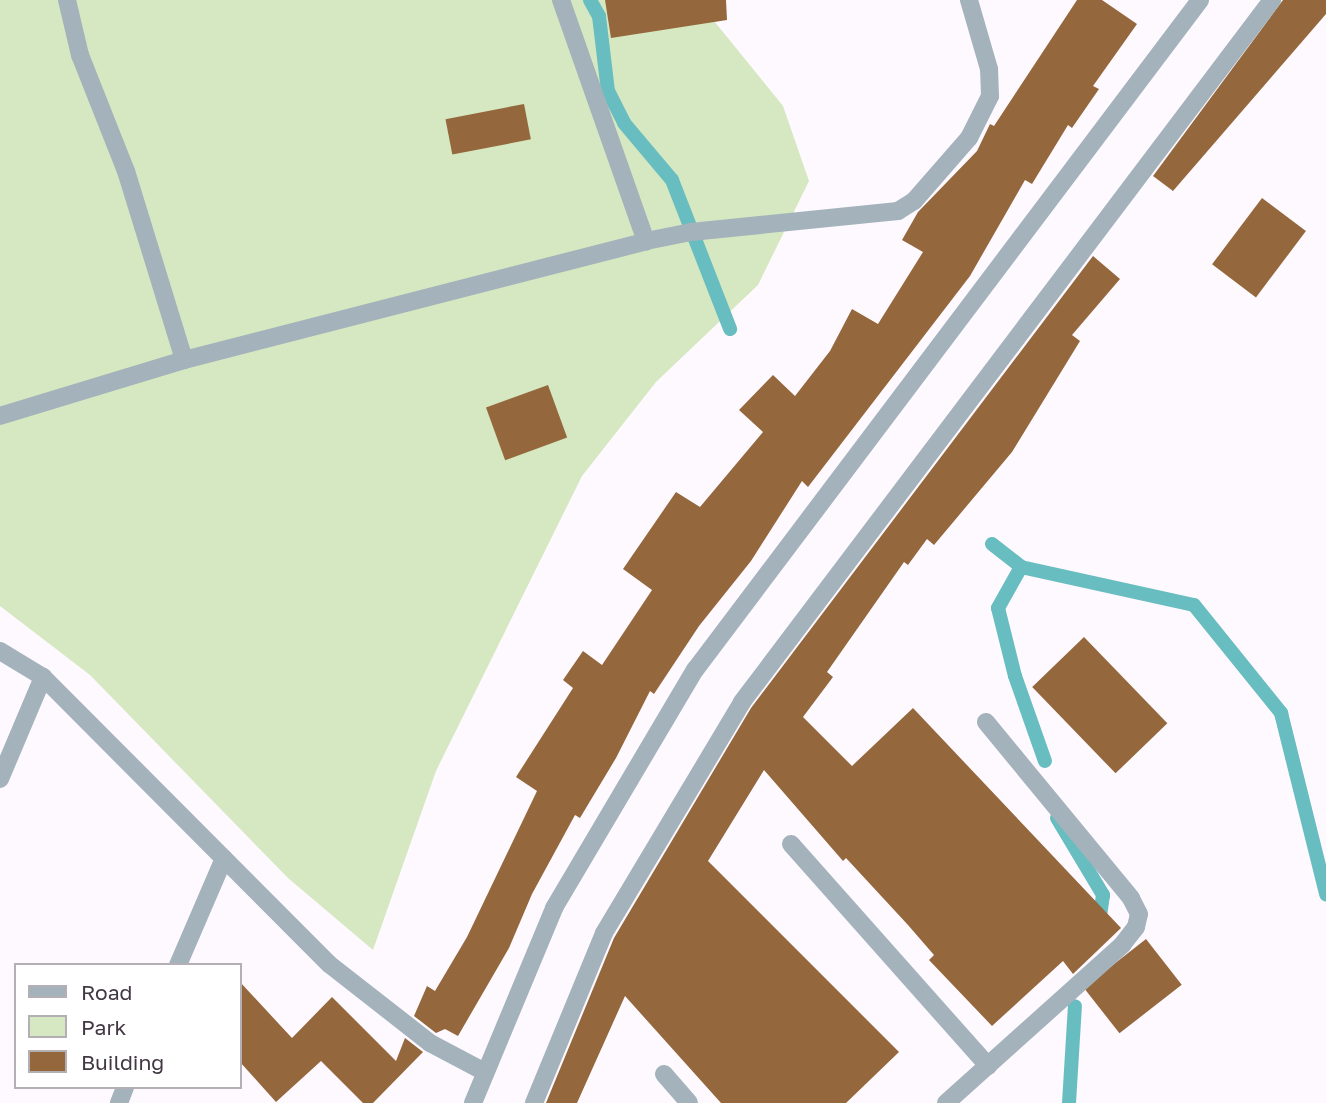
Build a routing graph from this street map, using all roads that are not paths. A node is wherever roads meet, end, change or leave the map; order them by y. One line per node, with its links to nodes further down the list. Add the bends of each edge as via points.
1 (67, 0): 7 (street, via 80,55 126,171)
2 (561, 0): 6 (street)
3 (970, 0): 6 (street, via 989,69 990,96 969,138 914,201 898,211 691,232)
4 (1200, 0): 17 (street, via 695,670 554,908)
5 (1272, 0): 20 (street, via 742,702 604,933)
6 (646, 241): 7 (street)
7 (184, 360): 8 (street)
8 (0, 416)
9 (0, 651): 10 (street)
10 (43, 677): 12 (street); 14 (street)
11 (986, 722): 16 (street, via 1131,898 1139,914 1136,927 1122,945)
12 (0, 779)
13 (791, 845): 16 (street)
14 (224, 858): 15 (street); 17 (street, via 329,964 430,1043)
15 (179, 963)
16 (988, 1066): 22 (street)
17 (485, 1072): 19 (street)
18 (664, 1074): 21 (street)
19 (473, 1103)
20 (534, 1103)
21 (689, 1103)
22 (946, 1103)

